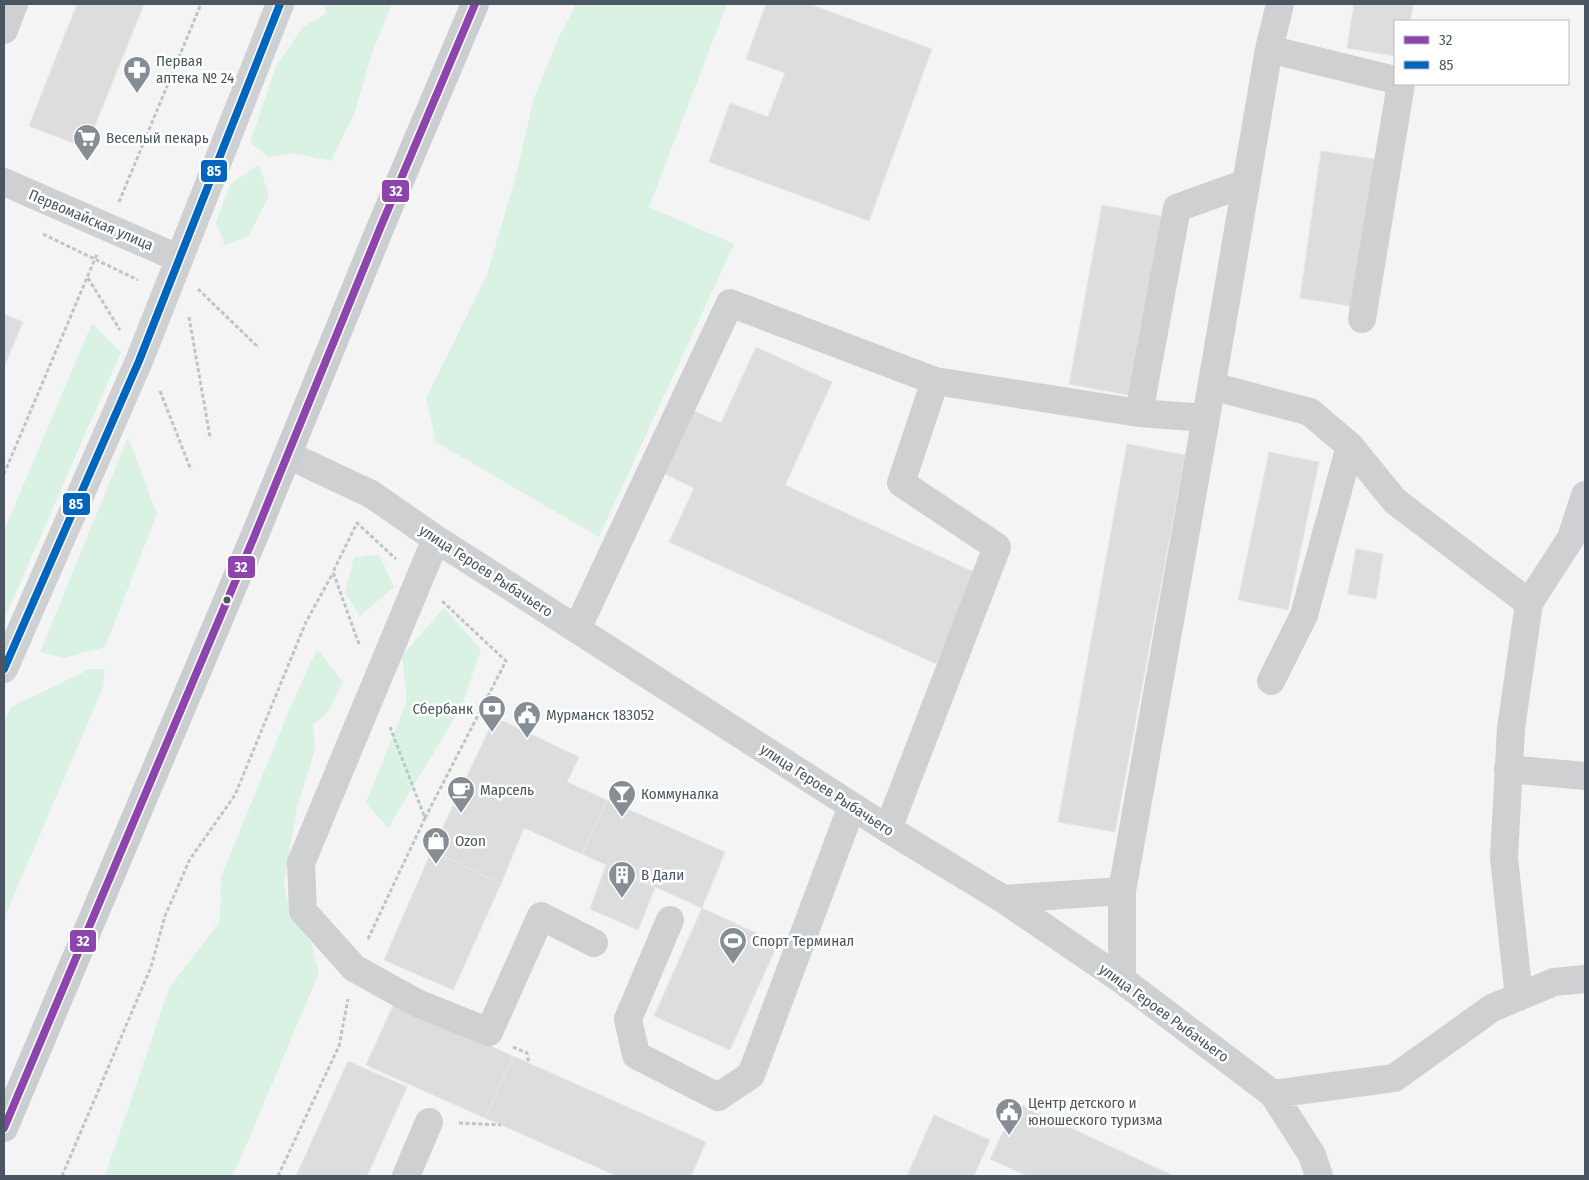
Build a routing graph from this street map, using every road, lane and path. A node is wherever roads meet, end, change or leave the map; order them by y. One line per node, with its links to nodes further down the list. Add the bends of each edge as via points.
1 (14, 4): 5 (street)
2 (280, 4): 12 (street)
3 (475, 4): 24 (main road, via 380,226)
4 (1280, 4): 6 (street)
5 (4, 30)
6 (1269, 49): 7 (street); 10 (street)
7 (1394, 80)
8 (1401, 85): 16 (street)
9 (4, 182): 12 (street, Первомайская улица)
10 (1246, 183): 19 (street); 20 (street, via 1177,208)
11 (37, 231): 13 (path)
12 (178, 258): 31 (street, via 138,361)
13 (143, 282)
14 (195, 287): 17 (path)
15 (188, 313): 22 (path)
16 (1362, 319)
17 (259, 348)
18 (935, 381): 20 (street); 30 (street, via 730,303); 38 (street, via 901,483 997,547)
19 (1212, 386): 21 (street); 23 (street, via 1310,412)
20 (1139, 413): 21 (street)
21 (1206, 418): 39 (street)
22 (210, 437)
23 (1350, 446): 29 (street, via 1395,501); 32 (street, via 1304,615)
24 (288, 454): 26 (street, улица Героев Рыбачьего, via 371,494); 50 (main road)
25 (1585, 495): 29 (street, via 1571,538)
26 (436, 539): 28 (street); 30 (street, улица Героев Рыбачьего)
27 (333, 572): 28 (path, via 357,523); 33 (path); 51 (path, via 306,622 236,796 186,867 165,916 151,967)
28 (419, 580): 33 (street); 37 (path, via 506,660)
29 (1529, 603): 34 (street)
30 (577, 629): 36 (street, улица Героев Рыбачьего)
31 (4, 669)
32 (1271, 681)
33 (374, 686): 37 (path); 43 (street, via 301,863 303,911)
34 (1508, 769): 35 (street); 46 (street, via 1504,858)
35 (1585, 776)
36 (852, 806): 38 (street, улица Героев Рыбачьего); 41 (street, via 752,1075 718,1098 636,1055 628,1019)
37 (425, 818): 43 (path)
38 (888, 829): 40 (street, улица Героев Рыбачьего)
39 (1122, 891): 40 (street); 45 (street)
40 (1003, 899): 45 (street, улица Героев Рыбачьего)
41 (670, 920)
42 (594, 942): 43 (street, via 541,916 489,1032 417,1003)
43 (354, 968): 52 (path, via 339,1046)
44 (1585, 979): 46 (street, via 1554,982)
45 (1122, 980): 47 (street, улица Героев Рыбачьего)
46 (1519, 997): 47 (street, via 1492,1008 1394,1078)
47 (1273, 1094): 54 (street, улица Героев Рыбачьего, via 1312,1155)
48 (429, 1122): 49 (path); 53 (street)
49 (501, 1125)
50 (4, 1128)
51 (62, 1176)
52 (278, 1176)
53 (406, 1176)
54 (1319, 1176)

